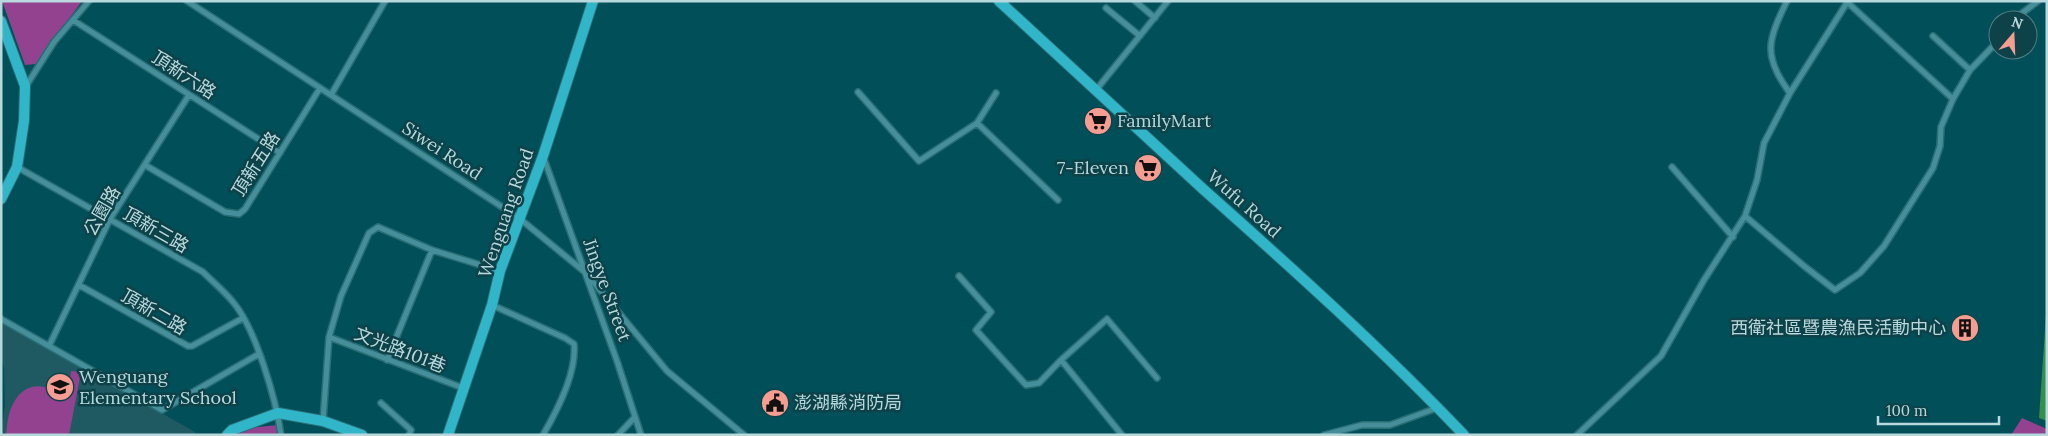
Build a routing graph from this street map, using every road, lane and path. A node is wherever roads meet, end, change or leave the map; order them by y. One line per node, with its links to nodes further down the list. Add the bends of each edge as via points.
1 (89, 1): 14 (street)
2 (187, 1): 21 (street, Siwei Road)
3 (385, 1): 27 (street)
4 (593, 1): 31 (street, Wenguang Road)
5 (1000, 1): 22 (street, Wufu Road)
6 (1135, 1): 13 (street)
7 (1168, 1): 13 (street)
8 (1787, 1): 25 (street, via 1771,36 1772,60 1778,77)
9 (2038, 1): 12 (street)
10 (1848, 2): 25 (street); 28 (street)
11 (1106, 8): 16 (street)
12 (2026, 10)
13 (1155, 18): 16 (street)
14 (73, 20): 20 (street); 26 (street, 頂新六路)
15 (1, 21): 20 (street)
16 (1140, 36): 22 (street)
17 (1933, 36): 19 (street)
18 (1988, 51): 19 (street)
19 (1970, 70): 28 (street)
20 (25, 86): 33 (street)
21 (320, 88): 27 (street, Siwei Road); 30 (street, 頂新五路)
22 (1096, 91): 57 (street, Wufu Road, via 1234,215)
23 (858, 92): 29 (street, via 919,161)
24 (996, 93): 29 (street)
25 (1790, 93): 37 (street, via 1764,143 1757,180)
26 (189, 95): 30 (street, 頂新六路); 32 (street, 公園路)
27 (331, 95): 38 (street, Siwei Road)
28 (1952, 99): 37 (street, via 1941,127 1940,146 1922,185 1884,246 1860,273 1835,290)
29 (977, 123): 36 (street)
30 (280, 153): 32 (street, 頂新五路, via 239,214 225,212)
31 (543, 156): 38 (street, Wenguang Road); 43 (street, Jingye Street)
32 (145, 166): 39 (street, 公園路)
33 (17, 167): 35 (street); 39 (street, 頂新三路)
34 (1672, 167): 40 (street)
35 (1, 199)
36 (1058, 200)
37 (1745, 216): 40 (street)
38 (519, 218): 42 (street, Wenguang Road); 43 (street, Siwei Road)
39 (110, 220): 45 (street, 公園路); 47 (street, 頂新三路, via 203,272 235,303)
40 (1733, 237): 73 (street, via 1704,280 1661,356)
41 (432, 250): 42 (street); 49 (street, via 378,228 369,233 341,296); 52 (street)
42 (500, 270): 46 (street, Wenguang Road)
43 (586, 273): 59 (street, Jingye Street); 69 (street, Siwei Road, via 667,372)
44 (959, 276): 53 (street, via 991,312 976,330 1026,385 1038,383)
45 (79, 284): 47 (street, 頂新二路, via 188,346); 50 (street, 公園路)
46 (492, 305): 55 (street, Wenguang Road); 66 (street, via 574,344 575,355 560,406)
47 (243, 318): 51 (street, 頂新三路, via 252,332)
48 (1, 319): 50 (street)
49 (329, 337): 52 (street, 文光路101巷); 60 (street)
50 (49, 346): 51 (street, via 162,410)
51 (259, 354): 58 (street, 頂新三路)
52 (387, 360): 55 (street, 文光路101巷)
53 (1061, 360): 54 (street, via 1107,319); 70 (street)
54 (1157, 378)
55 (463, 388): 65 (street, Wenguang Road)
56 (381, 403): 64 (street, via 410,430)
57 (1438, 408): 71 (street, via 1390,425 1362,425); 72 (street, Wufu Road)
58 (278, 413): 60 (street); 61 (street, via 232,430); 62 (street, 頂新三路)
59 (635, 417): 67 (street); 68 (street, Jingye Street)
60 (323, 421): 63 (street)
61 (227, 435)
62 (281, 435)
63 (362, 435)
64 (409, 435)
65 (448, 435)
66 (543, 435)
67 (618, 435)
68 (641, 435)
69 (744, 435)
70 (1122, 435)
71 (1324, 435)
72 (1464, 435)
73 (1577, 435)

